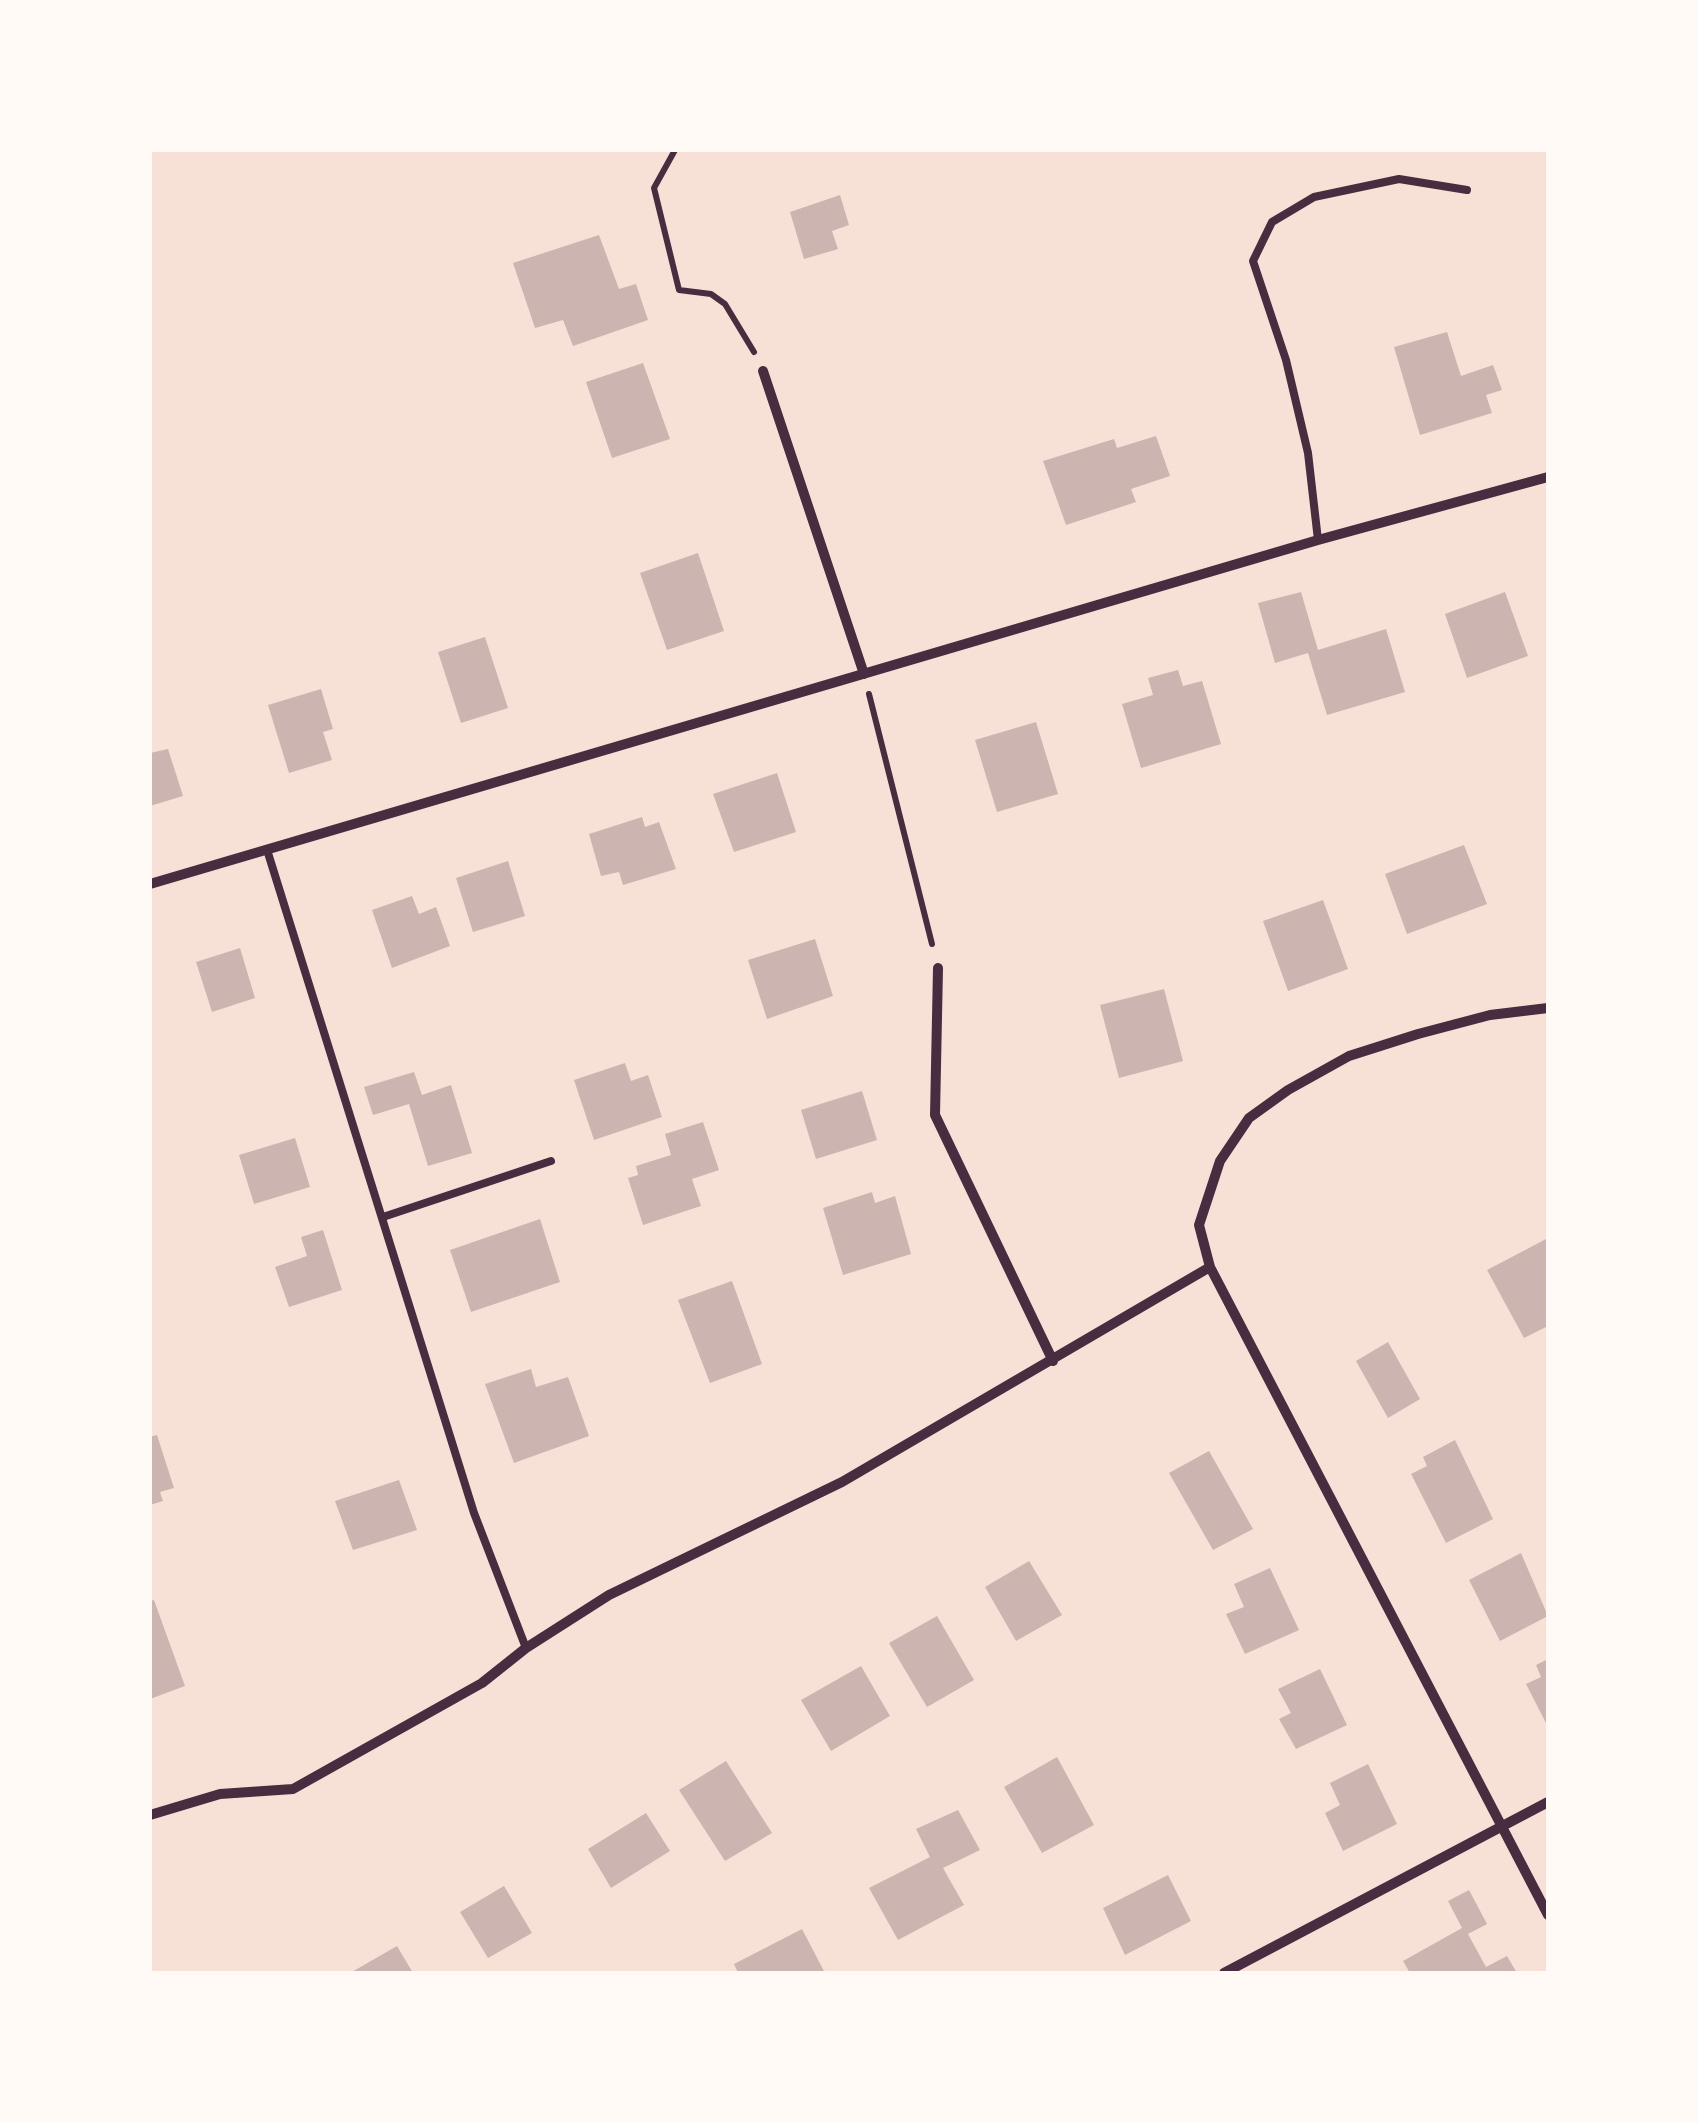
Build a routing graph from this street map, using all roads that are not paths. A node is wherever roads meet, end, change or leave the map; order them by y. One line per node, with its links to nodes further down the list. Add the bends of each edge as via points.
1 (1467, 190): 4 (lane, via 1400,179 1314,198 1272,222 1254,262 1308,454)
2 (763, 371): 5 (street)
3 (1548, 477): 4 (street)
4 (1318, 540): 5 (street)
5 (864, 674): 6 (street)
6 (268, 853): 7 (street); 11 (lane)
7 (150, 884)
8 (938, 968): 13 (street, via 935,1115)
9 (1548, 1008): 12 (street, via 1490,1015 1350,1056 1249,1118 1220,1161 1199,1224)
10 (550, 1161): 11 (lane)
11 (383, 1218): 14 (lane, via 474,1512)
12 (1210, 1267): 13 (street); 17 (street)
13 (1053, 1361): 14 (street, via 842,1482 609,1595)
14 (526, 1648): 16 (street, via 482,1683 293,1789 220,1794)
15 (1548, 1802): 17 (street)
16 (150, 1816)
17 (1501, 1828): 18 (street); 19 (street)
18 (1548, 1915)
19 (1224, 1973)

